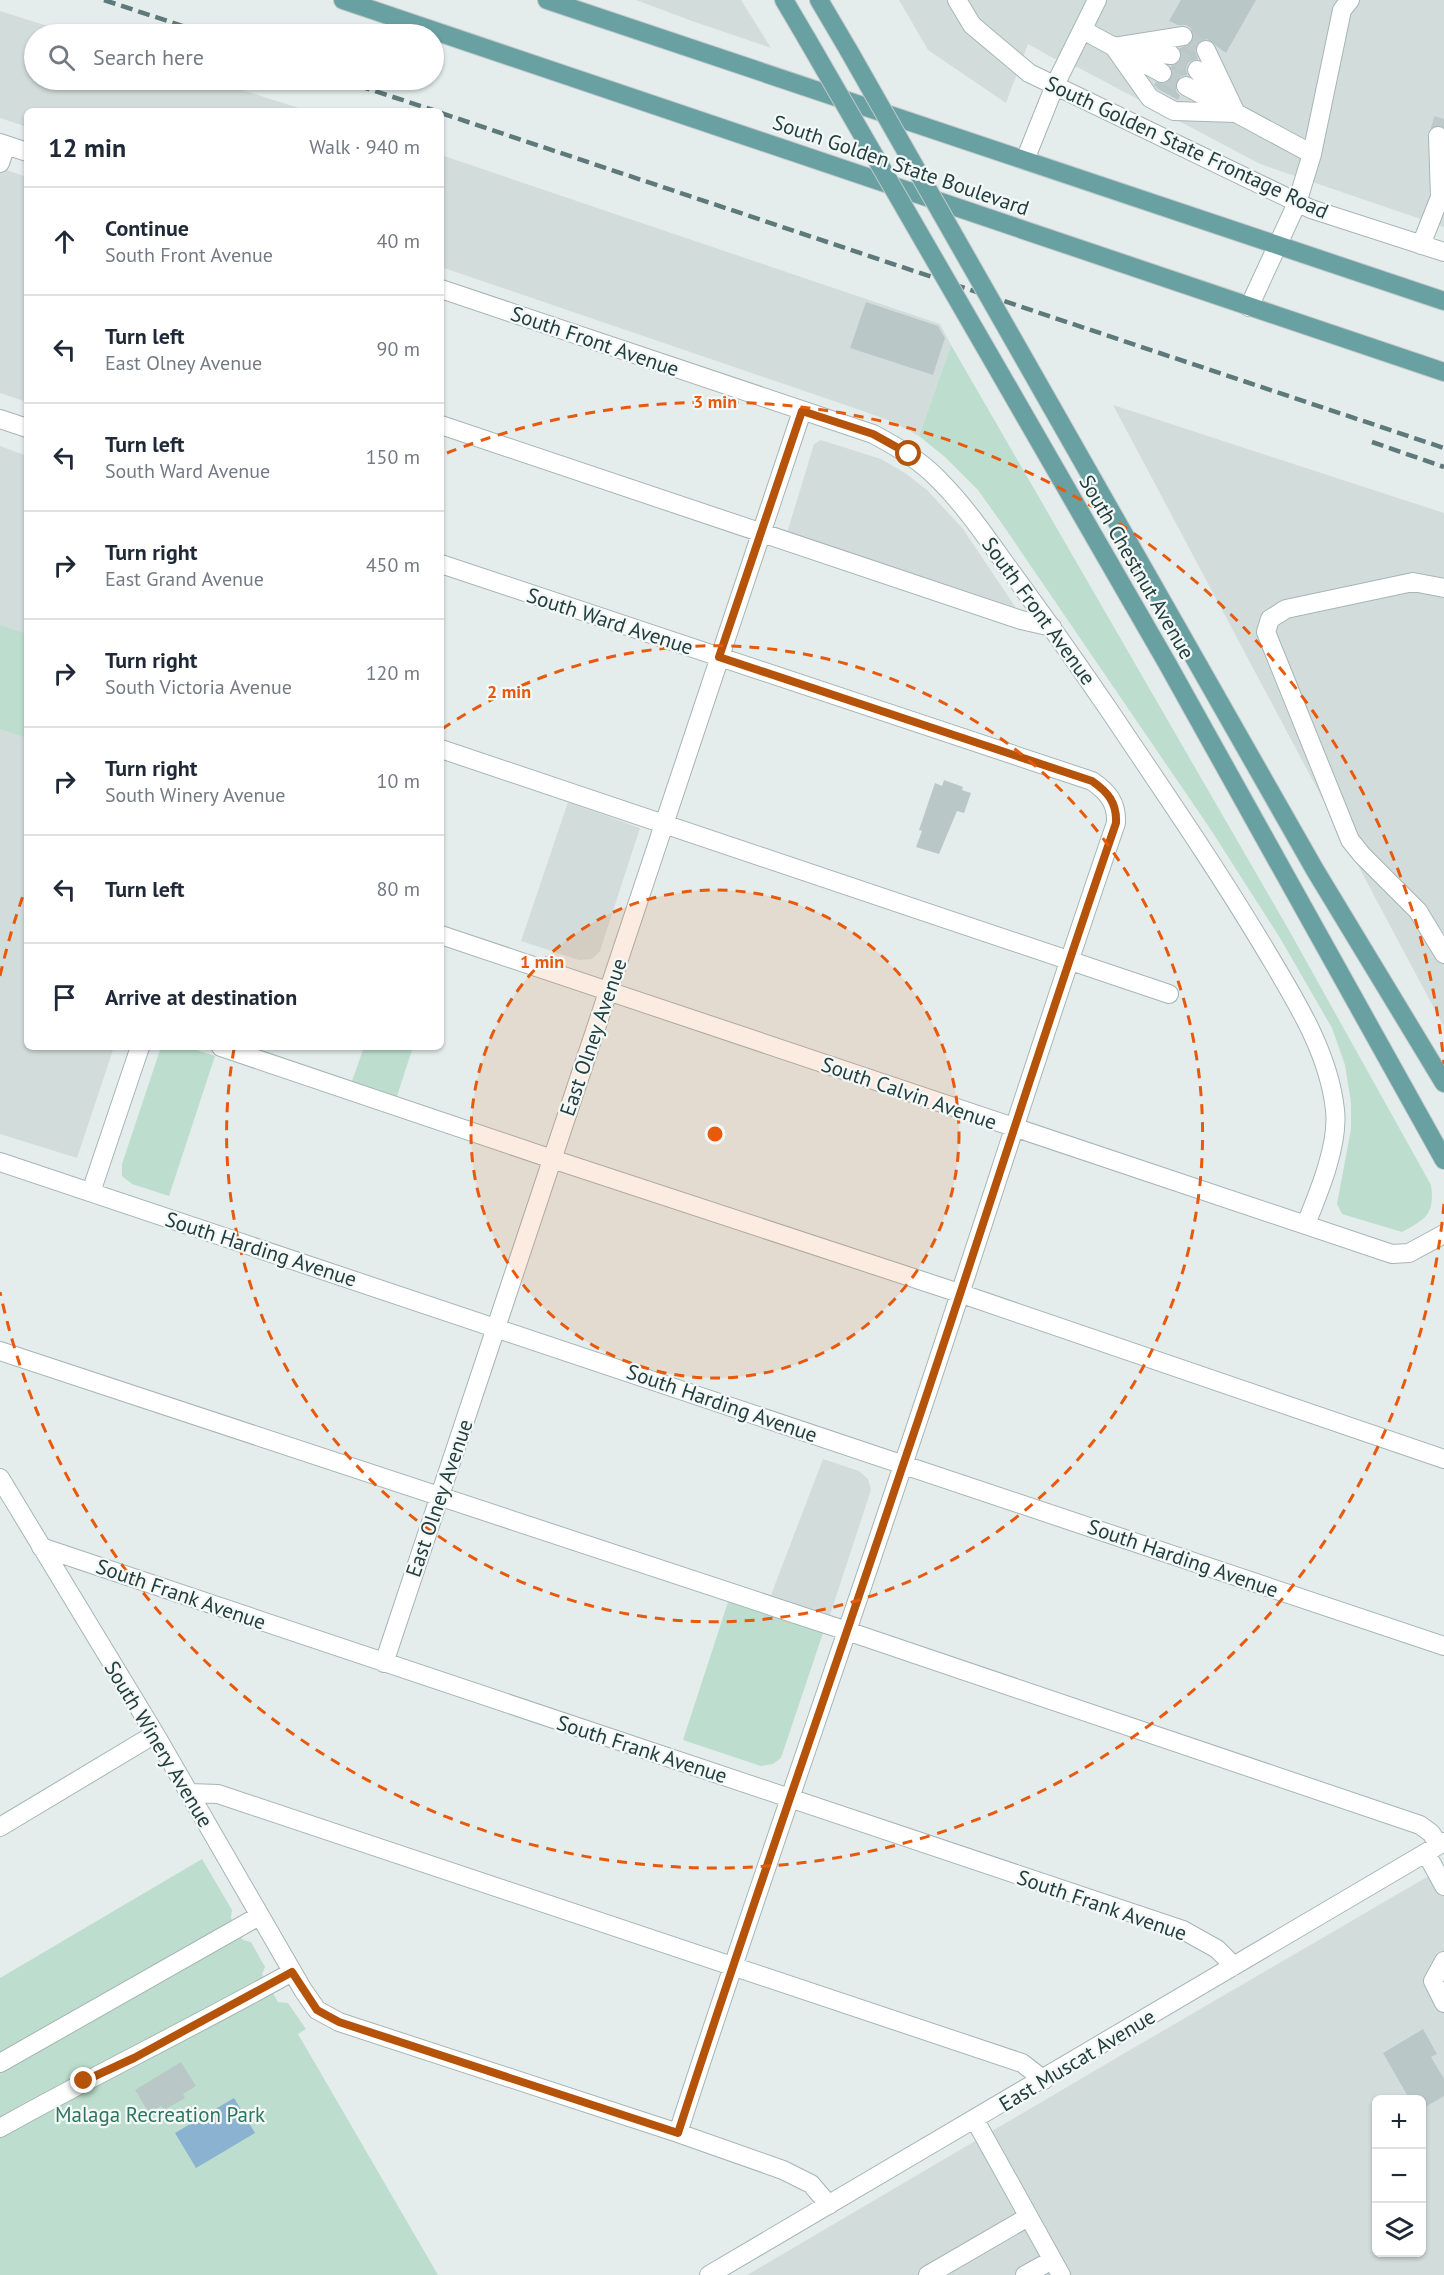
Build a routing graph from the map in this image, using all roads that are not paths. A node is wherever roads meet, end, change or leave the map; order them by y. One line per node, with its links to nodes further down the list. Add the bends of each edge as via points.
1 (343, 0): 8 (main road, South Golden State Boulevard)
2 (547, 0): 24 (main road, South Golden State Boulevard)
3 (784, 0): 56 (main road, South Chestnut Avenue, bridge, via 1195,713)
4 (819, 0): 53 (main road, South Chestnut Avenue, bridge, via 1310,860)
5 (957, 0): 17 (street, South Golden State Frontage Road, via 972,25 1029,72)
6 (1097, 0): 9 (street)
7 (1350, 0): 23 (street, via 1342,10)
8 (414, 24)
9 (1083, 30): 12 (street); 17 (street)
10 (444, 34): 33 (main road, South Golden State Boulevard)
11 (1183, 36): 12 (street)
12 (1114, 47): 14 (street); 16 (street); 19 (street, via 1150,98 1174,111)
13 (1206, 50): 19 (street)
14 (1171, 55)
15 (1197, 70): 19 (street)
16 (1162, 73)
17 (1055, 85): 24 (street); 27 (street, South Golden State Frontage Road)
18 (1185, 86): 19 (street)
19 (1236, 113): 23 (street)
20 (1438, 136): 26 (street)
21 (3, 144): 22 (street); 25 (street)
22 (24, 151)
23 (1312, 154): 27 (street)
24 (1025, 160): 28 (main road, South Golden State Boulevard)
25 (0, 163)
26 (1442, 198): 29 (street)
27 (1297, 203): 28 (street); 29 (street, South Golden State Frontage Road)
28 (1277, 245): 32 (main road, South Golden State Boulevard); 33 (street)
29 (1421, 245): 30 (street, South Golden State Frontage Road)
30 (1444, 252)
31 (444, 290): 35 (street, South Front Avenue)
32 (1444, 301)
33 (1249, 307): 34 (main road, South Golden State Boulevard)
34 (1444, 372)
35 (802, 411): 39 (street, East Olney Avenue); 42 (street, South Front Avenue, via 873,434 909,454 938,479 966,510)
36 (0, 419): 38 (street)
37 (444, 426): 39 (street)
38 (24, 427)
39 (761, 532): 42 (street); 43 (street, East Olney Avenue)
40 (444, 565): 43 (street, South Ward Avenue)
41 (1444, 588): 47 (street, via 1413,582 1286,609 1270,619 1266,632 1350,840 1418,911)
42 (1052, 627): 59 (street, South Front Avenue, via 1235,898 1316,1042 1335,1111 1333,1143)
43 (719, 657): 45 (street, East Olney Avenue); 48 (street, South Ward Avenue, via 1092,781 1104,790 1113,801 1116,823)
44 (444, 750): 45 (street)
45 (665, 824): 48 (street); 49 (street, East Olney Avenue)
46 (444, 936): 49 (street, South Calvin Avenue)
47 (1444, 954)
48 (1069, 960): 50 (street); 54 (street)
49 (609, 992): 54 (street, South Calvin Avenue); 55 (street, East Olney Avenue)
50 (1169, 994)
51 (139, 1050): 58 (street)
52 (230, 1050): 55 (street)
53 (1444, 1083)
54 (1014, 1128): 59 (street, South Calvin Avenue); 61 (street)
55 (552, 1159): 61 (street); 62 (street, East Olney Avenue)
56 (1444, 1160)
57 (0, 1162): 58 (street, South Harding Avenue)
58 (91, 1192): 62 (street, South Harding Avenue)
59 (1306, 1224): 60 (street, South Calvin Avenue, via 1392,1254 1409,1253)
60 (1444, 1234)
61 (959, 1293): 64 (street); 65 (street)
62 (497, 1327): 65 (street, South Harding Avenue); 67 (street, East Olney Avenue)
63 (0, 1351): 67 (street)
64 (1444, 1459)
65 (904, 1464): 69 (street); 70 (street, South Harding Avenue)
66 (0, 1478): 68 (street, South Winery Avenue)
67 (440, 1495): 69 (street); 71 (street, East Olney Avenue)
68 (41, 1547): 71 (street, South Frank Avenue); 72 (street, South Winery Avenue)
69 (847, 1631): 74 (street); 76 (street, via 1420,1825 1431,1833)
70 (1444, 1646)
71 (384, 1663): 74 (street, South Frank Avenue)
72 (155, 1734): 73 (street, South Winery Avenue); 75 (street)
73 (189, 1793): 78 (street, South Winery Avenue); 80 (street, via 218,1794)
74 (791, 1798): 80 (street); 81 (street, South Frank Avenue, via 1183,1930 1216,1949)
75 (0, 1827)
76 (1436, 1847): 77 (street); 81 (street, East Muscat Avenue)
77 (1444, 1886)
78 (259, 1916): 82 (street, South Winery Avenue); 84 (street)
79 (1444, 1961): 83 (street, via 1433,1981)
80 (732, 1966): 85 (street, via 1022,2063); 88 (street)
81 (1234, 1966): 85 (street, East Muscat Avenue)
82 (292, 1972): 87 (street); 88 (street, South Winery Avenue, via 317,2010 339,2022)
83 (1444, 2003)
84 (0, 2063)
85 (1044, 2080): 86 (street, East Muscat Avenue)
86 (975, 2120): 89 (street, East Muscat Avenue); 90 (street)
87 (0, 2128)
88 (678, 2133): 89 (street, via 783,2170 811,2184)
89 (829, 2205): 92 (street, East Muscat Avenue)
90 (1028, 2217): 91 (street); 93 (street)
91 (1057, 2267): 94 (street)
92 (709, 2275)
93 (928, 2275)
94 (1025, 2275)

